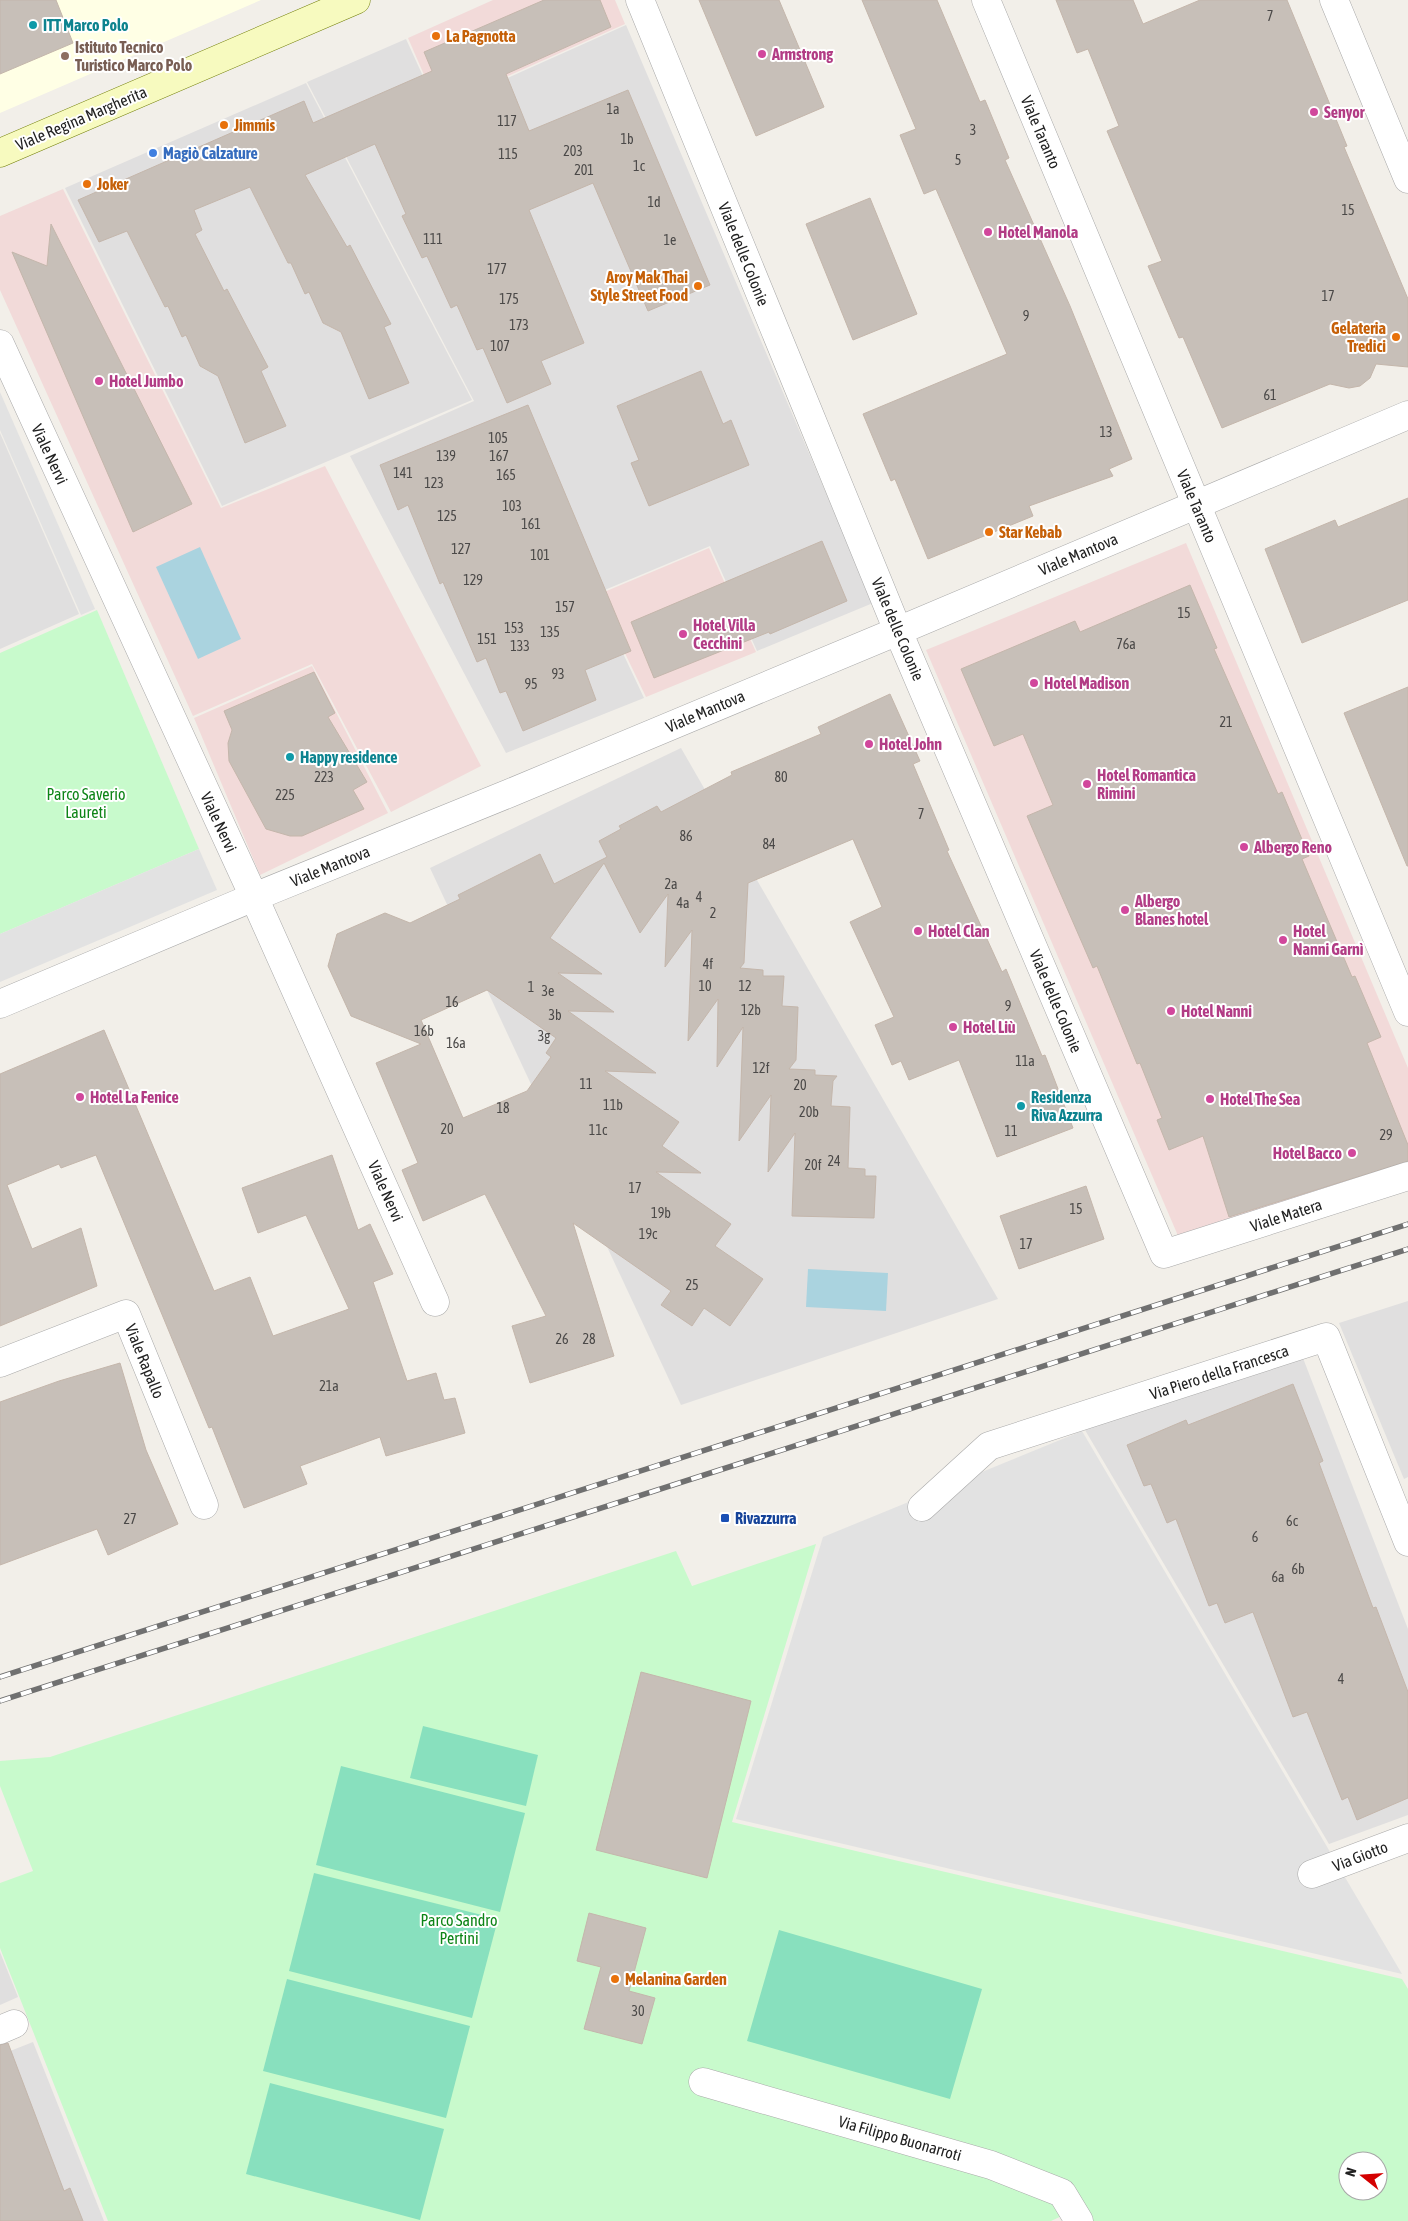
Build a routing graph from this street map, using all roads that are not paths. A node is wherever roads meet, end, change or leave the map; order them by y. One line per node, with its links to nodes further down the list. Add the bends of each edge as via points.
1 (356, 0): 5 (street, Viale Regina Margherita)
2 (640, 0): 10 (street, Viale delle Colonie)
3 (986, 0): 9 (street, Viale Taranto)
4 (1334, 0): 6 (street)
5 (0, 153)
6 (1408, 179)
7 (0, 344): 11 (street, Viale Nervi)
8 (1408, 415): 9 (street, Viale Mantova)
9 (1195, 504): 10 (street, Viale Mantova); 13 (street, Viale Taranto)
10 (898, 631): 11 (street, Viale Mantova); 15 (street, Viale delle Colonie)
11 (254, 897): 12 (street, Viale Mantova); 16 (street, Viale Nervi)
12 (0, 1004)
13 (1408, 1012)
14 (1408, 1176): 15 (street, Viale Matera)
15 (1164, 1254)
16 (435, 1302)
17 (0, 1364): 18 (street, Viale Rapallo, via 126,1314)
18 (204, 1505)
19 (1401, 1505): 20 (street, Via Piero della Francesca, via 1326,1337 989,1446); 21 (street, Via Piero della Francesca)
20 (922, 1507)
21 (1408, 1542)
22 (1408, 1838): 23 (street, Via Giotto)
23 (1312, 1874)
24 (703, 2082): 25 (street, Via Filippo Buonarroti, via 991,2165 1062,2193)
25 (1079, 2221)

